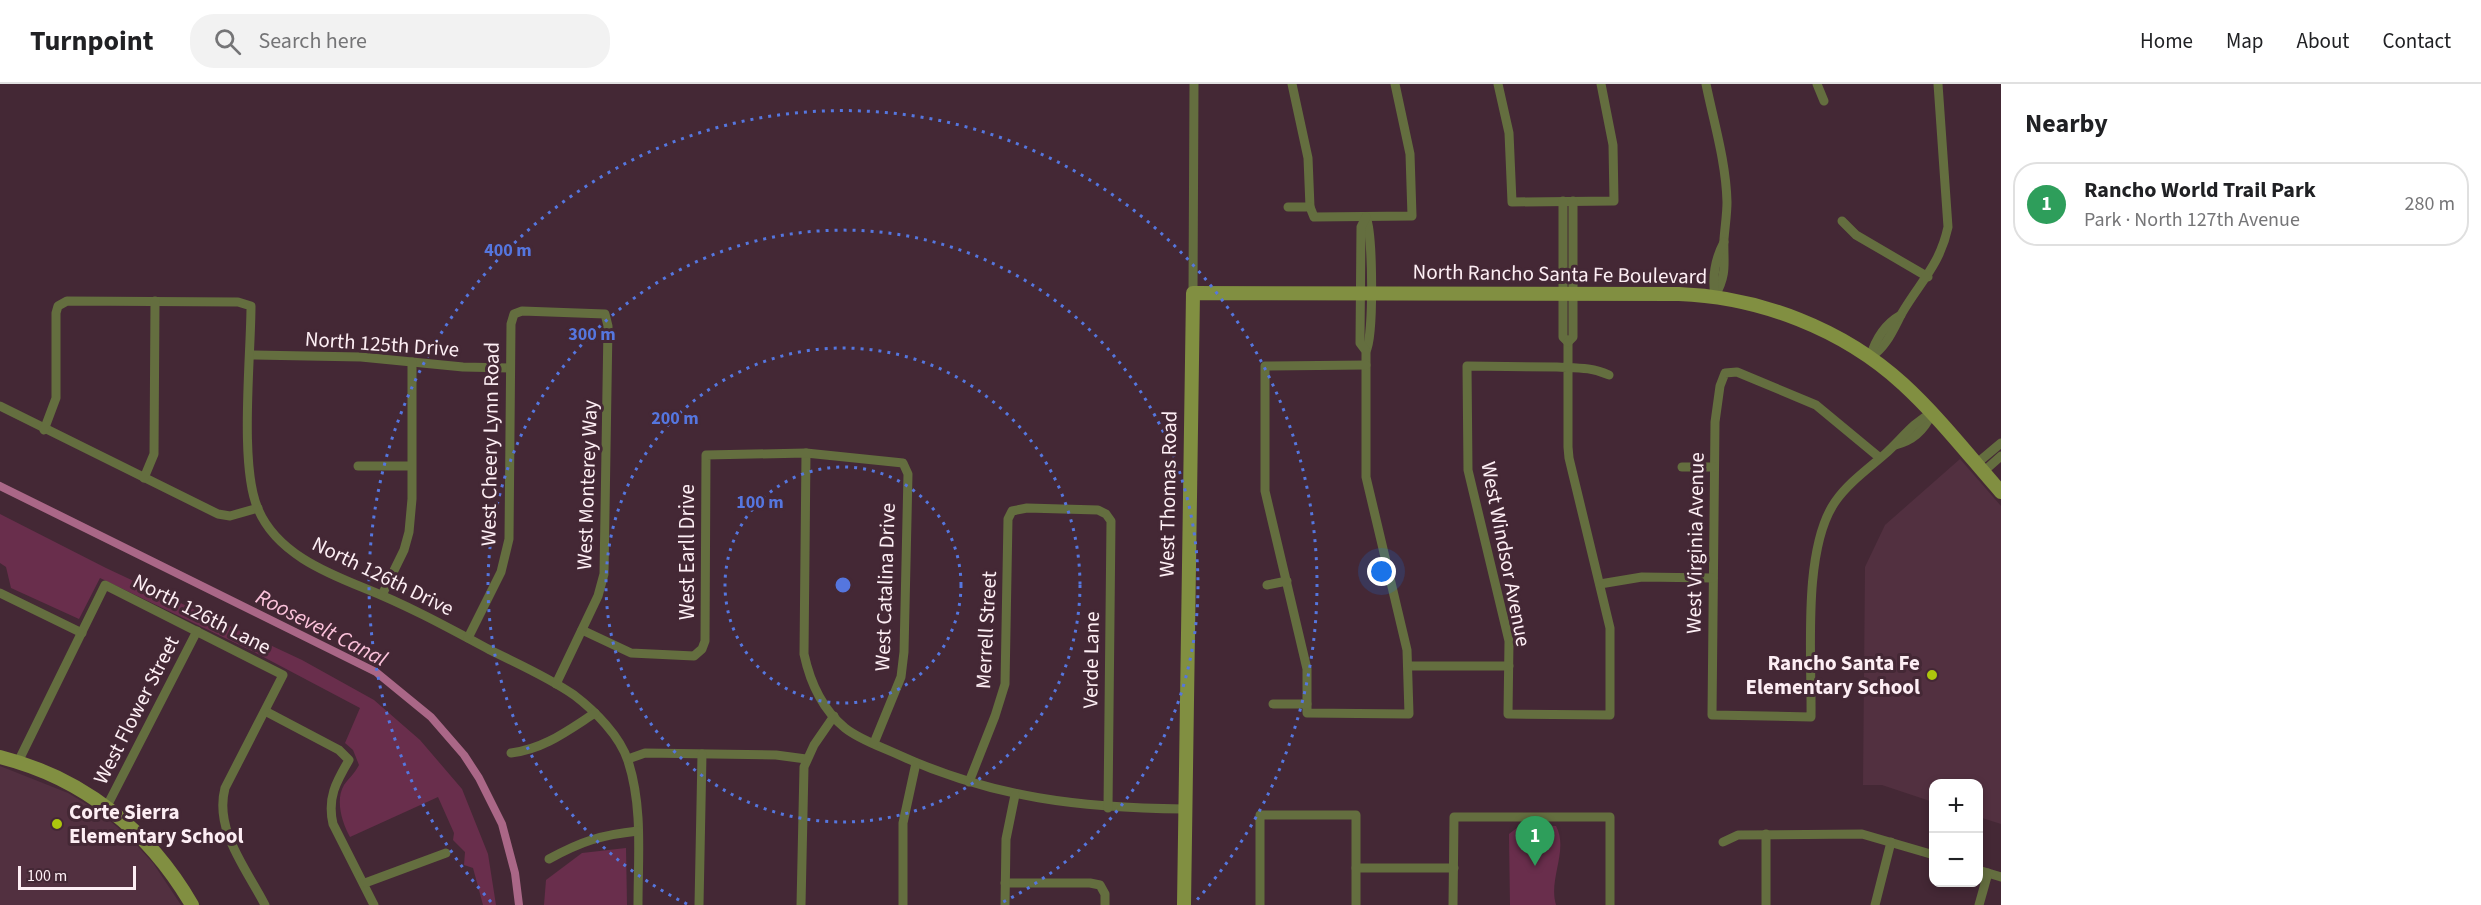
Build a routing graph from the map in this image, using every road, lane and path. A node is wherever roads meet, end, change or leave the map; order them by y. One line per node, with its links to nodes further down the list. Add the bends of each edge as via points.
1 (1194, 84): 16 (street, West Thomas Road)
2 (1292, 84): 12 (street, via 1308,158)
3 (1395, 84): 13 (street, via 1410,154 1412,216)
4 (1498, 84): 10 (street, via 1509,133 1512,202)
5 (1601, 84): 10 (street, via 1613,145 1614,201)
6 (1706, 84): 19 (street, via 1725,175 1727,204 1724,242 1714,278)
7 (1817, 84): 9 (street)
8 (1938, 84): 15 (street, via 1948,227 1942,252)
9 (1824, 101)
10 (1568, 201): 18 (street)
11 (1288, 207): 12 (street)
12 (1310, 207): 13 (street, via 1314,217)
13 (1366, 217): 17 (street, via 1361,227)
14 (1842, 221): 15 (street, via 1856,235)
15 (1928, 277): 23 (street, via 1901,315 1891,320 1874,344)
16 (1192, 293): 17 (street, North Rancho Santa Fe Boulevard); 75 (street, West Thomas Road)
17 (1365, 293): 18 (street, North Rancho Santa Fe Boulevard); 25 (street, via 1360,343)
18 (1568, 293): 19 (street, North Rancho Santa Fe Boulevard); 26 (street, via 1563,337 1568,342)
19 (1715, 296): 23 (street, North Rancho Santa Fe Boulevard, via 1790,316)
20 (155, 301): 22 (street, via 238,302 251,306); 31 (street, via 67,301 58,306 56,398); 41 (street, via 154,454)
21 (514, 314): 27 (street, West Cheery Lynn Road); 51 (street, West Monterey Way, via 605,314 608,326 604,574)
22 (251, 355): 24 (street, North 125th Drive); 43 (street, via 248,442)
23 (1870, 358): 30 (street, North Rancho Santa Fe Boulevard)
24 (412, 362): 27 (street, North 125th Drive); 37 (street)
25 (1366, 365): 46 (street, via 1265,366 1265,490); 55 (street, via 1366,477)
26 (1568, 367): 28 (street, via 1594,368); 47 (street, via 1569,458); 56 (street, West Windsor Avenue, via 1467,366 1468,470 1509,641)
27 (510, 368): 54 (street, West Cheery Lynn Road, via 509,539 501,572)
28 (1609, 375)
29 (0, 406): 31 (street)
30 (1932, 413): 35 (street, via 1914,424); 40 (street, North Rancho Santa Fe Boulevard)
31 (44, 430): 41 (street)
32 (2001, 443): 40 (street)
33 (806, 453): 51 (street, West Earll Drive, via 706,455 702,650 694,656 631,653); 62 (street, via 804,654 818,697); 63 (street, West Catalina Drive, via 903,463 908,474 901,677)
34 (2001, 456): 40 (street)
35 (1880, 458): 39 (street, West Virginia Avenue, via 1816,405 1737,372 1725,373 1720,386); 45 (street, West Virginia Avenue, via 1836,502 1817,543 1811,717 1712,715)
36 (358, 466): 37 (street)
37 (411, 466): 50 (street, via 409,532)
38 (1682, 467): 39 (street)
39 (1714, 468): 45 (street, West Virginia Avenue)
40 (1979, 468): 42 (street, North Rancho Santa Fe Boulevard)
41 (144, 478): 43 (street, via 218,514 230,516)
42 (2001, 492)
43 (258, 508): 50 (street, North 126th Drive, via 271,531 288,548 346,581)
44 (1012, 511): 71 (street, Merrell Street, via 1008,519 1005,684); 74 (street, Verde Lane, via 1098,510 1111,521)
45 (1713, 578): 47 (street, via 1642,577)
46 (1287, 581): 48 (street); 59 (street, via 1307,669)
47 (1600, 584): 56 (street, West Windsor Avenue, via 1610,628 1610,715 1508,714)
48 (1267, 585)
49 (0, 593): 53 (street)
50 (382, 595): 54 (street, North 126th Drive)
51 (582, 630): 57 (street, West Monterey Way)
52 (197, 631): 53 (street, North 126th Lane, via 105,585); 60 (street, North 126th Lane, via 283,675); 73 (street, West Flower Street)
53 (82, 633): 69 (street)
54 (468, 638): 57 (street, North 126th Drive)
55 (1409, 666): 56 (street); 59 (street, via 1409,714 1307,713)
56 (1509, 666)
57 (556, 684): 61 (street, North 126th Drive)
58 (1273, 704): 59 (street)
59 (1307, 704)
60 (265, 711): 87 (street, via 339,750 350,760 336,782 330,810 333,824); 91 (street, via 225,788 221,816)
61 (595, 713): 64 (street, via 552,742); 67 (street)
62 (834, 716): 63 (street, via 846,729); 68 (street)
63 (874, 743): 70 (street)
64 (511, 753)
65 (702, 754): 67 (street, via 645,753); 68 (street); 94 (street)
66 (0, 758): 69 (street)
67 (628, 759): 76 (street, via 637,794)
68 (806, 759): 95 (street)
69 (18, 762): 73 (street, via 67,782)
70 (916, 763): 71 (street); 96 (street, via 903,823)
71 (969, 782): 72 (street)
72 (1015, 795): 74 (street); 88 (street, via 1006,839)
73 (107, 806): 90 (street, via 164,862)
74 (1107, 808): 75 (street)
75 (1184, 809): 99 (street, West Thomas Road)
76 (638, 831): 82 (street, via 580,841); 93 (street)
77 (1766, 834): 78 (street, via 1738,835); 79 (street, via 1862,834); 104 (street)
78 (1723, 842)
79 (1892, 842): 81 (street); 105 (street)
80 (446, 853): 87 (street)
81 (1929, 853)
82 (549, 859)
83 (1356, 868): 84 (street); 100 (street, via 1356,815 1260,815); 101 (street)
84 (1454, 868): 102 (street); 103 (street, via 1454,817 1610,817)
85 (1983, 871): 86 (street)
86 (2001, 877)
87 (365, 883): 92 (street)
88 (1005, 883): 97 (street); 98 (street, via 1100,885)
89 (1981, 887): 106 (street)
90 (192, 905)
91 (265, 905)
92 (374, 905)
93 (638, 905)
94 (699, 905)
95 (801, 905)
96 (903, 905)
97 (1005, 905)
98 (1105, 905)
99 (1184, 905)
100 (1260, 905)
101 (1356, 905)
102 (1453, 905)
103 (1610, 905)
104 (1766, 905)
105 (1875, 905)
106 (1979, 905)

